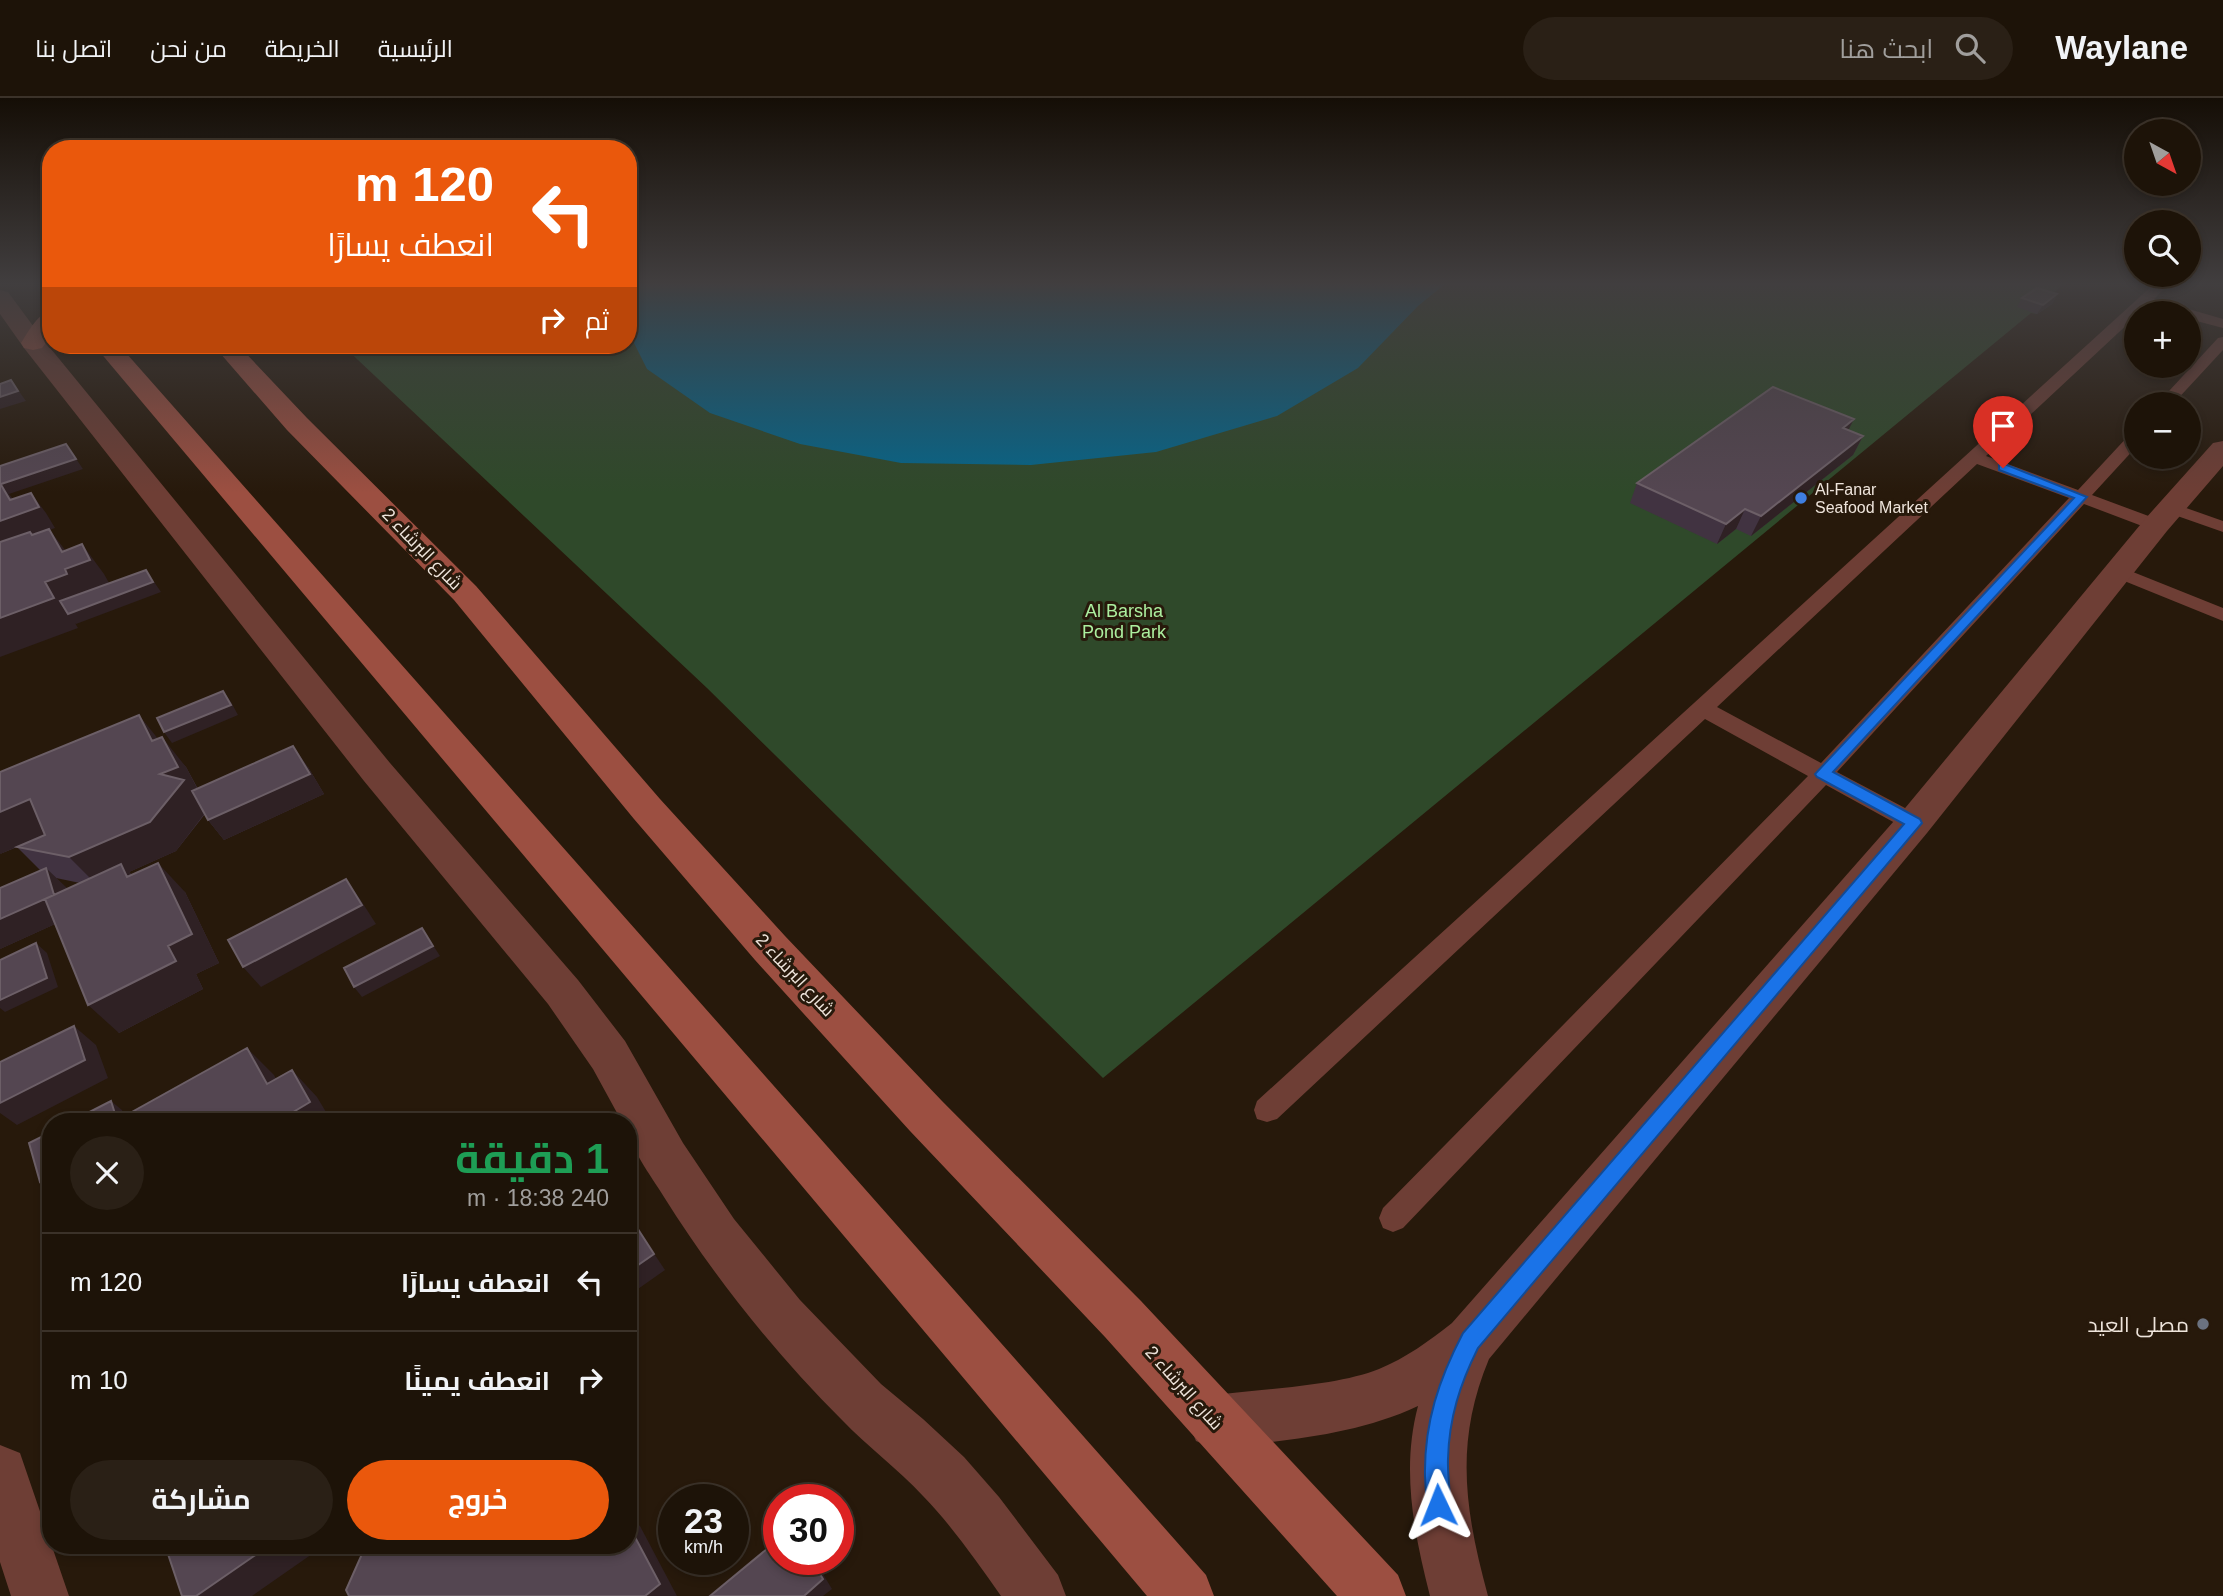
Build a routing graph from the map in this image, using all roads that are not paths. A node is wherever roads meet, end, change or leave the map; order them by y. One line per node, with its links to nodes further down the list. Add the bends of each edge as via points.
1 (60, 354): 24 (street, via 377,772 563,992 609,1055 666,1158 717,1236 782,1318 862,1404 944,1477)
2 (114, 354): 25 (street)
3 (233, 354): 21 (street, شارع البرشاء 2, via 465,593 770,948)
4 (2088, 354): 9 (lane)
5 (2211, 354): 6 (lane)
6 (2176, 392)
7 (2223, 449): 11 (street)
8 (2124, 450): 10 (lane)
9 (1977, 458): 10 (lane); 15 (lane)
10 (2081, 497): 11 (lane); 16 (lane)
11 (2164, 517): 12 (lane); 13 (street)
12 (2223, 527)
13 (2118, 572): 14 (lane); 17 (street)
14 (2223, 614)
15 (1703, 709): 16 (lane); 18 (lane)
16 (1823, 774): 17 (lane); 19 (lane)
17 (1914, 823): 20 (street)
18 (1267, 1110)
19 (1393, 1218)
20 (1470, 1340): 21 (street, via 1443,1363 1380,1396); 27 (street, via 1452,1377 1440,1418 1436,1461 1438,1505)
21 (1215, 1422): 26 (street, شارع البرشاء 2)
22 (0, 1473): 23 (street)
23 (40, 1596)
24 (1037, 1596)
25 (1185, 1596)
26 (1377, 1596)
27 (1459, 1596)

